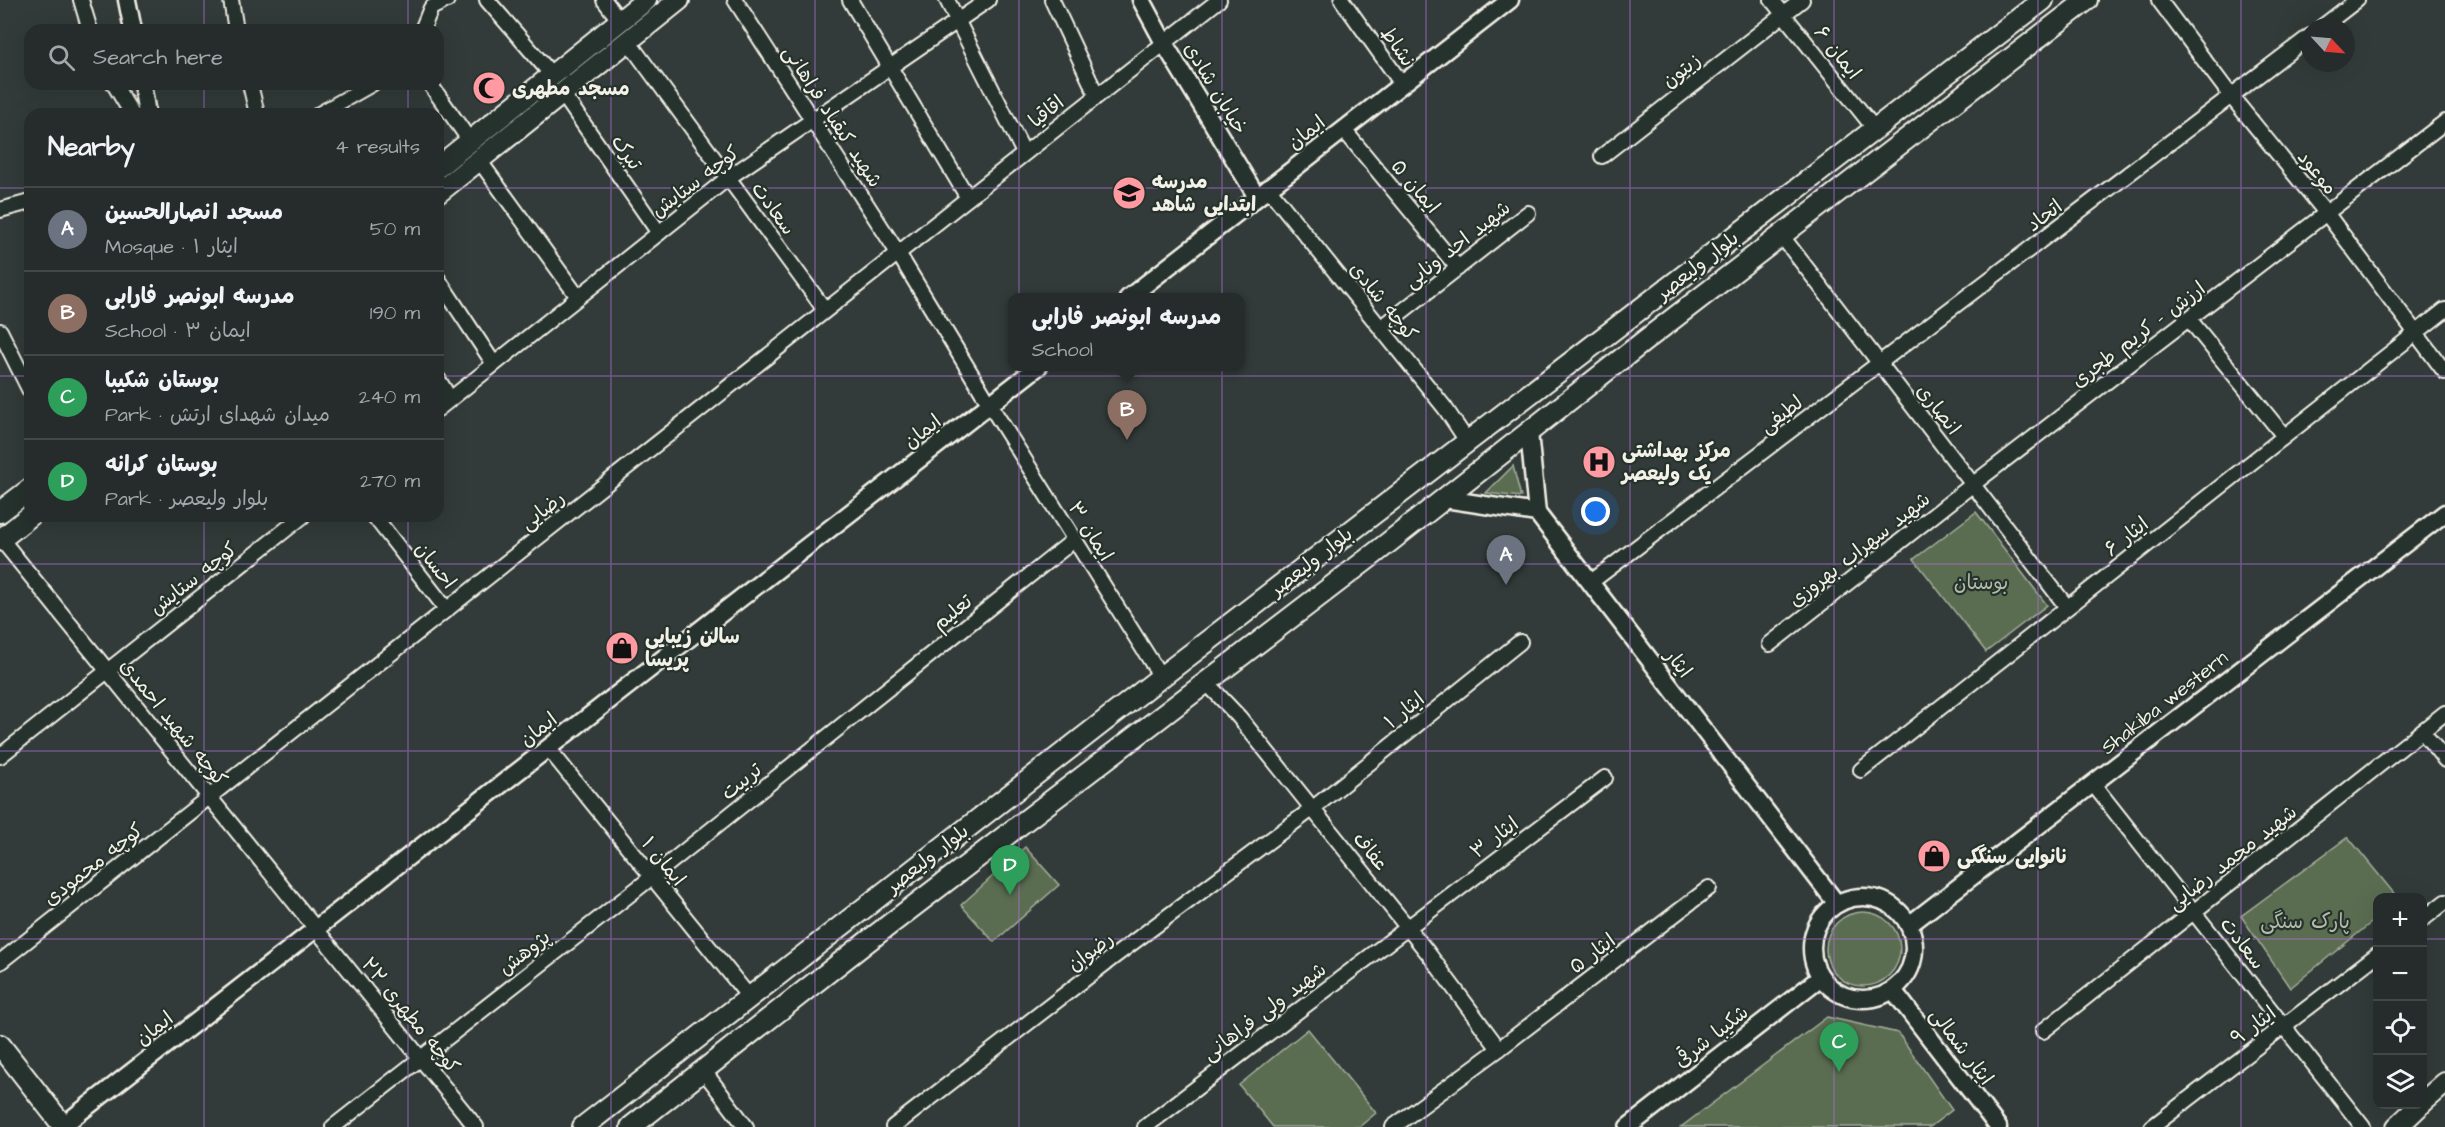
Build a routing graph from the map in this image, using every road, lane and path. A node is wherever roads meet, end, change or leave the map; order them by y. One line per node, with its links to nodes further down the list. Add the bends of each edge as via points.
1 (81, 0): 29 (street)
2 (127, 0): 30 (street)
3 (231, 0): 31 (street)
4 (447, 0): 24 (street)
5 (487, 0): 37 (street)
6 (604, 0): 27 (street)
7 (646, 0): 27 (main road)
8 (679, 0): 33 (main road)
9 (735, 0): 51 (street, شهید کیقباد فراهانی)
10 (850, 0): 36 (street)
11 (947, 0): 28 (street)
12 (988, 0): 28 (street, کوچه ستایش)
13 (1052, 0): 45 (street)
14 (1141, 0): 35 (street, خیابان شادی)
15 (1219, 0): 35 (street, اقاقیا)
16 (1342, 0): 38 (street, نشاط)
17 (1510, 0): 38 (street, ایمان)
18 (1772, 0): 25 (street, ایمان ۶)
19 (1802, 0): 25 (street, زیتون)
20 (2043, 0): 53 (main road, بلوار ولیعصر)
21 (2087, 0): 69 (main road, بلوار ولیعصر)
22 (2159, 0): 46 (street, موعود)
23 (2357, 0): 26 (street)
24 (429, 4): 32 (street)
25 (1784, 14): 53 (street, ایمان ۶); 57 (street, زیتون)
26 (2334, 18)
27 (620, 21): 37 (main road)
28 (958, 21): 36 (street, کوچه ستایش); 56 (street)
29 (88, 24)
30 (132, 24)
31 (235, 24)
32 (424, 24)
33 (628, 40): 44 (main road); 60 (street, سعادت)
34 (2301, 43): 46 (street, اتحاد)
35 (1164, 44): 45 (street, اقاقیا); 62 (street, خیابان شادی)
36 (890, 67): 51 (street, کوچه ستایش); 63 (street)
37 (552, 75): 55 (main road)
38 (1402, 84): 54 (street, ایمان)
39 (118, 90): 47 (street)
40 (143, 90): 48 (street)
41 (251, 90): 49 (street)
42 (364, 90): 50 (street)
43 (434, 90): 55 (street)
44 (562, 93): 58 (main road); 68 (street, تبرک)
45 (1097, 96): 56 (street, اقاقیا)
46 (2231, 96): 67 (street, موعود); 82 (street, اتحاد)
47 (128, 108)
48 (146, 108)
49 (255, 108)
50 (338, 108)
51 (813, 120): 60 (street, کوچه ستایش); 70 (street, شهید کیقباد فراهانی)
52 (2445, 122): 67 (street, ارزش - کریم طجری)
53 (1874, 128): 92 (main road, بلوار ولیعصر)
54 (1344, 130): 62 (street, ایمان); 71 (street, ایمان ۵)
55 (470, 141): 59 (main road)
56 (1024, 153): 63 (street, اقاقیا)
57 (1602, 156)
58 (479, 160): 61 (main road); 74 (street)
59 (444, 162)
60 (728, 178): 68 (street, کوچه ستایش); 75 (street, سعادت)
61 (444, 188)
62 (1262, 193): 73 (street, ایمان); 78 (street, کوچه شادی)
63 (968, 198): 70 (street, اقاقیا)
64 (24, 203): 65 (street)
65 (0, 209)
66 (1528, 213): 71 (street, شهید احد ونایی)
67 (2327, 214): 77 (street, ارزش - کریم طجری); 80 (street, موعود)
68 (659, 233): 74 (street, کوچه ستایش)
69 (1781, 234): 82 (street, انصاری); 90 (main road, بلوار ولیعصر)
70 (898, 253): 75 (street, رضایی); 89 (street, شهید کیقباد فراهانی)
71 (1458, 268): 78 (street, شهید احد ونایی)
72 (444, 288): 81 (street)
73 (1133, 293)
74 (578, 297): 81 (street, کوچه ستایش)
75 (825, 310): 106 (street, رضایی)
76 (2445, 310): 80 (street, ایثار ۶)
77 (2189, 319): 91 (street); 93 (street, ارزش - کریم طجری)
78 (1381, 328): 92 (street, کوچه شادی)
79 (0, 330): 85 (street)
80 (2416, 332): 84 (street, موعود); 91 (street, ایثار ۶)
81 (494, 364): 87 (street, کوچه ستایش)
82 (1880, 364): 93 (street, انصاری); 104 (street, لطیفی)
83 (1033, 371): 89 (street, ایمان)
84 (2445, 372)
85 (24, 379)
86 (444, 389): 87 (street)
87 (450, 399): 88 (street, کوچه ستایش)
88 (444, 404)
89 (990, 405): 103 (street, ایمان ۳); 115 (street, ایمان)
90 (1528, 432): 95 (main road, بلوار ولیعصر); 97 (street)
91 (2284, 436): 105 (street, ایثار ۶)
92 (1467, 441): 110 (main road, بلوار ولیعصر)
93 (1972, 485): 105 (street, انصاری); 108 (street, شهید سهراب بهروزی)
94 (24, 494): 96 (main road)
95 (1445, 499): 97 (street); 111 (main road, بلوار ولیعصر)
96 (0, 512)
97 (1537, 513): 104 (street, ایثار)
98 (2445, 513): 120 (street, Shakiba western)
99 (24, 521): 102 (main road)
100 (295, 522): 109 (street, کوچه ستایش)
101 (379, 522): 106 (street, احسان)
102 (1, 539): 109 (street, کوچه شهید احمدی)
103 (1074, 540): 110 (street, ایمان ۳); 113 (street, تعلیم)
104 (1591, 582): 126 (street, ایثار)
105 (2067, 607): 118 (street, ایثار ۶)
106 (447, 610): 121 (street, رضایی)
107 (1521, 642): 122 (street, ایثار ۱)
108 (1770, 644)
109 (108, 671): 116 (street, کوچه ستایش); 121 (street, کوچه شهید احمدی)
110 (1161, 677): 111 (main road); 136 (main road, بلوار ولیعصر)
111 (1206, 682): 122 (street, عفاف); 142 (main road, بلوار ولیعصر)
112 (2445, 713): 114 (street, شهید محمد رضایی)
113 (854, 715): 123 (street, تربیت)
114 (2422, 731): 117 (street); 127 (street, شهید محمد رضایی)
115 (548, 748): 123 (street, ایمان ۱); 131 (street, ایمان)
116 (0, 756)
117 (2445, 760)
118 (1861, 770)
119 (1605, 778): 130 (street, ایثار ۳)
120 (2093, 784): 127 (street, سعادت); 129 (street, Shakiba western)
121 (210, 797): 131 (street, کوچه شهید احمدی); 133 (street, کوچه محمودی)
122 (1312, 808): 130 (street, عفاف); 152 (street, رضوان)
123 (652, 877): 136 (street, ایمان ۱); 141 (street, پژوهش)
124 (1709, 888): 140 (street, ایثار ۵)
125 (2445, 902): 128 (street)
126 (1837, 904): 129 (street, via 1850,898 1878,898 1896,909); 134 (street, via 1815,929 1814,962)
127 (2194, 912): 137 (street, سعادت); 138 (street, شهید محمد رضایی)
128 (2427, 916)
129 (1910, 925): 135 (street, via 1914,953 1907,973)
130 (1407, 926): 140 (street, عفاف); 153 (street, شهید ولی فراهانی)
131 (316, 929): 141 (street, کوچه مطهری ۲۲); 146 (street, ایمان)
132 (2373, 958): 137 (street, ایثار ۹)
133 (0, 962)
134 (1821, 977): 135 (street, via 1846,997 1879,997); 155 (street, شکیبا شرقی)
135 (1893, 990): 156 (street, ایثار شمالی)
136 (750, 998): 149 (main road, بلوار ولیعصر)
137 (2284, 1026): 157 (street, ایثار ۹); 158 (street, سعادت)
138 (2043, 1031)
139 (0, 1045): 146 (main road)
140 (1499, 1049): 154 (street, ایثار ۵)
141 (421, 1058): 147 (street, پژوهش); 148 (street, کوچه مطهری ۲۲)
142 (703, 1070): 150 (main road, بلوار ولیعصر); 151 (street)
143 (2445, 1083): 144 (main road)
144 (2427, 1099)
145 (2417, 1109): 159 (main road)
146 (62, 1126)
147 (333, 1127)
148 (476, 1127)
149 (583, 1127)
150 (631, 1127)
151 (746, 1127)
152 (893, 1127)
153 (1145, 1127)
154 (1393, 1127)
155 (1628, 1127)
156 (1998, 1127)
157 (2152, 1127)
158 (2363, 1127)
159 (2397, 1127)

